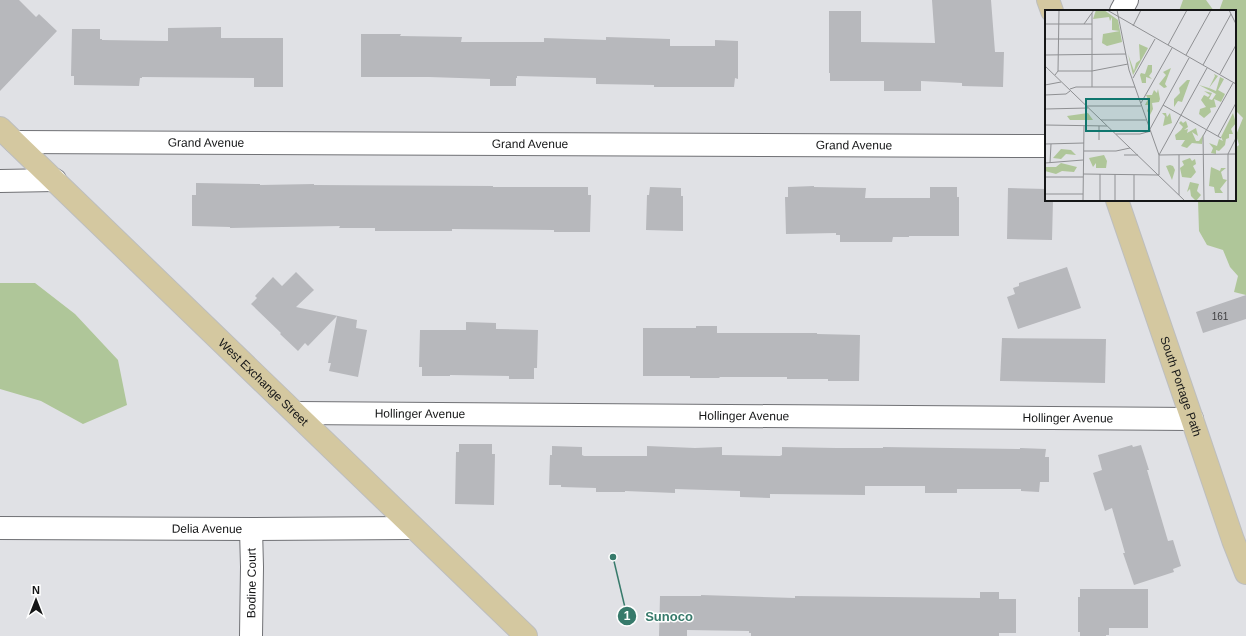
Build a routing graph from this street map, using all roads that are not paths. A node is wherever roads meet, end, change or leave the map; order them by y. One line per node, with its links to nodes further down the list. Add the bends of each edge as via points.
1 (1048, 0): 3 (main road)
2 (1127, 0): 4 (street)
3 (1052, 10)
4 (1122, 10)
5 (7, 135): 6 (street, Grand Avenue); 7 (main road, West Exchange Street)
6 (1045, 146)
7 (55, 180): 8 (street); 10 (main road, West Exchange Street)
8 (0, 181)
9 (1117, 201): 11 (main road, South Portage Path)
10 (296, 413): 11 (street, Hollinger Avenue); 13 (main road, West Exchange Street)
11 (1192, 419): 15 (main road, South Portage Path)
12 (0, 528): 14 (street, Delia Avenue)
13 (414, 528): 14 (street, Delia Avenue); 17 (main road, West Exchange Street)
14 (251, 529): 16 (street, Bodine Court)
15 (1246, 573)
16 (251, 636)
17 (526, 636)

